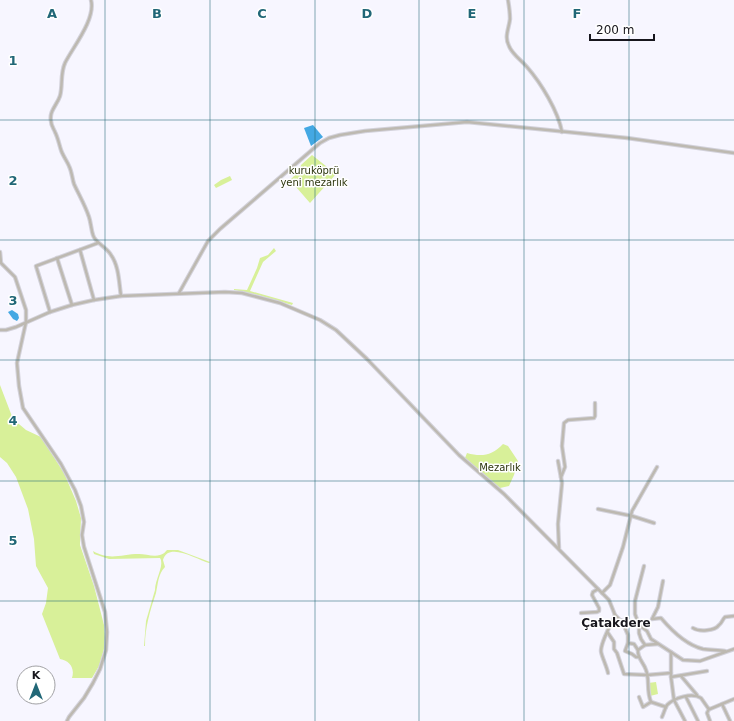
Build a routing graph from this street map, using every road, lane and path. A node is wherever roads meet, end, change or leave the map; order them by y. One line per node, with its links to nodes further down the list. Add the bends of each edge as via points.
1 (90, 0): 5 (street, via 91,14 62,70 62,89 50,119 86,208 93,235)
2 (508, 0): 3 (street, via 510,19 507,43 553,106)
3 (562, 132): 4 (street); 9 (street, via 467,122 365,131 329,138 314,148 208,241)
4 (734, 153)
5 (99, 243): 6 (street); 10 (street, via 114,260)
6 (80, 250): 8 (street); 11 (street)
7 (0, 252): 14 (street, via 1,263 15,277 26,310)
8 (57, 258): 12 (street); 13 (street, via 36,266)
9 (179, 294): 10 (street); 23 (street, via 242,293 301,311 336,330 459,455 504,494)
10 (121, 296): 11 (street)
11 (94, 300): 12 (street)
12 (72, 305): 13 (street)
13 (50, 312): 14 (street)
14 (26, 322): 15 (street); 58 (street, via 17,362 23,408 69,477 81,506 84,547 105,612 106,650 100,669)
15 (0, 330)
16 (595, 403): 19 (street, via 594,418 568,420 564,423 562,446 565,467)
17 (558, 461): 19 (street)
18 (657, 467): 21 (street, via 632,511)
19 (561, 477): 23 (street)
20 (598, 509): 21 (street)
21 (632, 516): 22 (street); 27 (street, via 610,585)
22 (654, 523)
23 (559, 549): 26 (street)
24 (644, 566): 32 (street, via 635,601 635,614)
25 (663, 581): 40 (street, via 658,607 652,619 661,618 690,644 703,649)
26 (598, 589): 27 (street); 28 (street, via 592,595 599,611)
27 (601, 593): 29 (street, via 609,600)
28 (581, 612)
29 (615, 615): 31 (street); 34 (street)
30 (734, 616): 33 (street, via 724,617 714,629 697,631)
31 (622, 621): 32 (street); 35 (street, via 628,635)
32 (639, 626): 36 (street, via 640,639); 37 (street)
33 (694, 628)
34 (608, 632): 44 (street, via 601,651); 45 (street, via 614,642 614,649 624,674)
35 (628, 643): 39 (street, via 634,644); 42 (street, via 625,651)
36 (645, 644): 37 (street); 39 (street)
37 (658, 644): 41 (street)
38 (734, 649): 40 (street)
39 (638, 650): 42 (street)
40 (726, 651): 41 (street, via 700,661 683,660)
41 (671, 652): 46 (street)
42 (639, 657): 45 (street)
43 (707, 671): 47 (street)
44 (608, 672)
45 (648, 675): 46 (street); 53 (street)
46 (671, 675): 47 (street); 52 (street)
47 (681, 675): 48 (street)
48 (698, 696): 50 (street); 56 (street)
49 (639, 697): 53 (street, via 643,706)
50 (686, 697): 52 (street); 60 (street)
51 (734, 699): 54 (street)
52 (674, 700): 55 (street); 59 (street)
53 (651, 702): 55 (street)
54 (722, 704): 56 (street); 62 (street)
55 (666, 707): 57 (street)
56 (708, 709): 61 (street)
57 (662, 717)
58 (67, 721)
59 (685, 721)
60 (698, 721)
61 (710, 721)
62 (730, 721)

